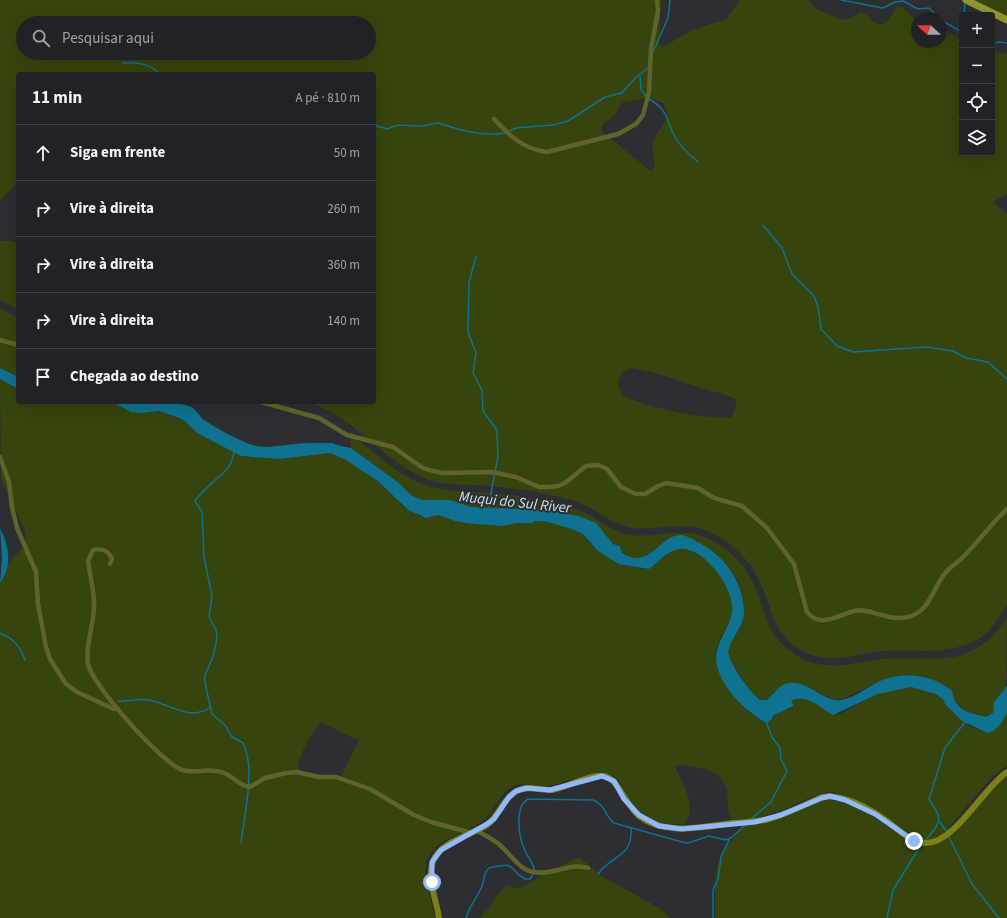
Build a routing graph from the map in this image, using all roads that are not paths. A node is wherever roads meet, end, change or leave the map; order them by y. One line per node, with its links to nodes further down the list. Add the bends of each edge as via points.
1 (657, 0): 4 (street, via 658,11 651,49 648,98 643,115 636,124 618,134 546,152 536,151 518,142)
2 (966, 0): 3 (main road)
3 (1007, 20)
4 (494, 120)
5 (0, 340): 6 (street)
6 (16, 344)
7 (268, 404): 9 (street, via 319,418 347,435 393,447 423,468 443,473 492,472 516,477 539,487 548,487 565,483 586,466 598,465 607,469 621,487 636,494 645,494 666,483 698,488 714,498 742,506 763,524 794,564 807,612 820,621 858,610 895,618 906,618 921,611 946,573)
8 (0, 457): 11 (street, via 9,482 17,528 36,572 38,604 50,659 66,684 77,692)
9 (1007, 509)
10 (110, 564): 11 (street, via 111,556 104,550 93,550 90,554 88,561 94,609 88,662 95,681)
11 (116, 710): 13 (street, via 181,770 220,771 250,787 265,778 286,773 336,777 370,789 420,817)
12 (1007, 772): 13 (main road, via 988,789 952,831 929,843 914,841 875,814 830,796 755,822 682,829 659,826 639,815 624,799 614,781 602,776 550,790 521,789 512,794 494,819)
13 (474, 831): 14 (street, via 500,845 524,868 532,872 546,872 572,865); 15 (main road, via 441,850 432,862 432,882)
14 (588, 868)
15 (439, 918)

